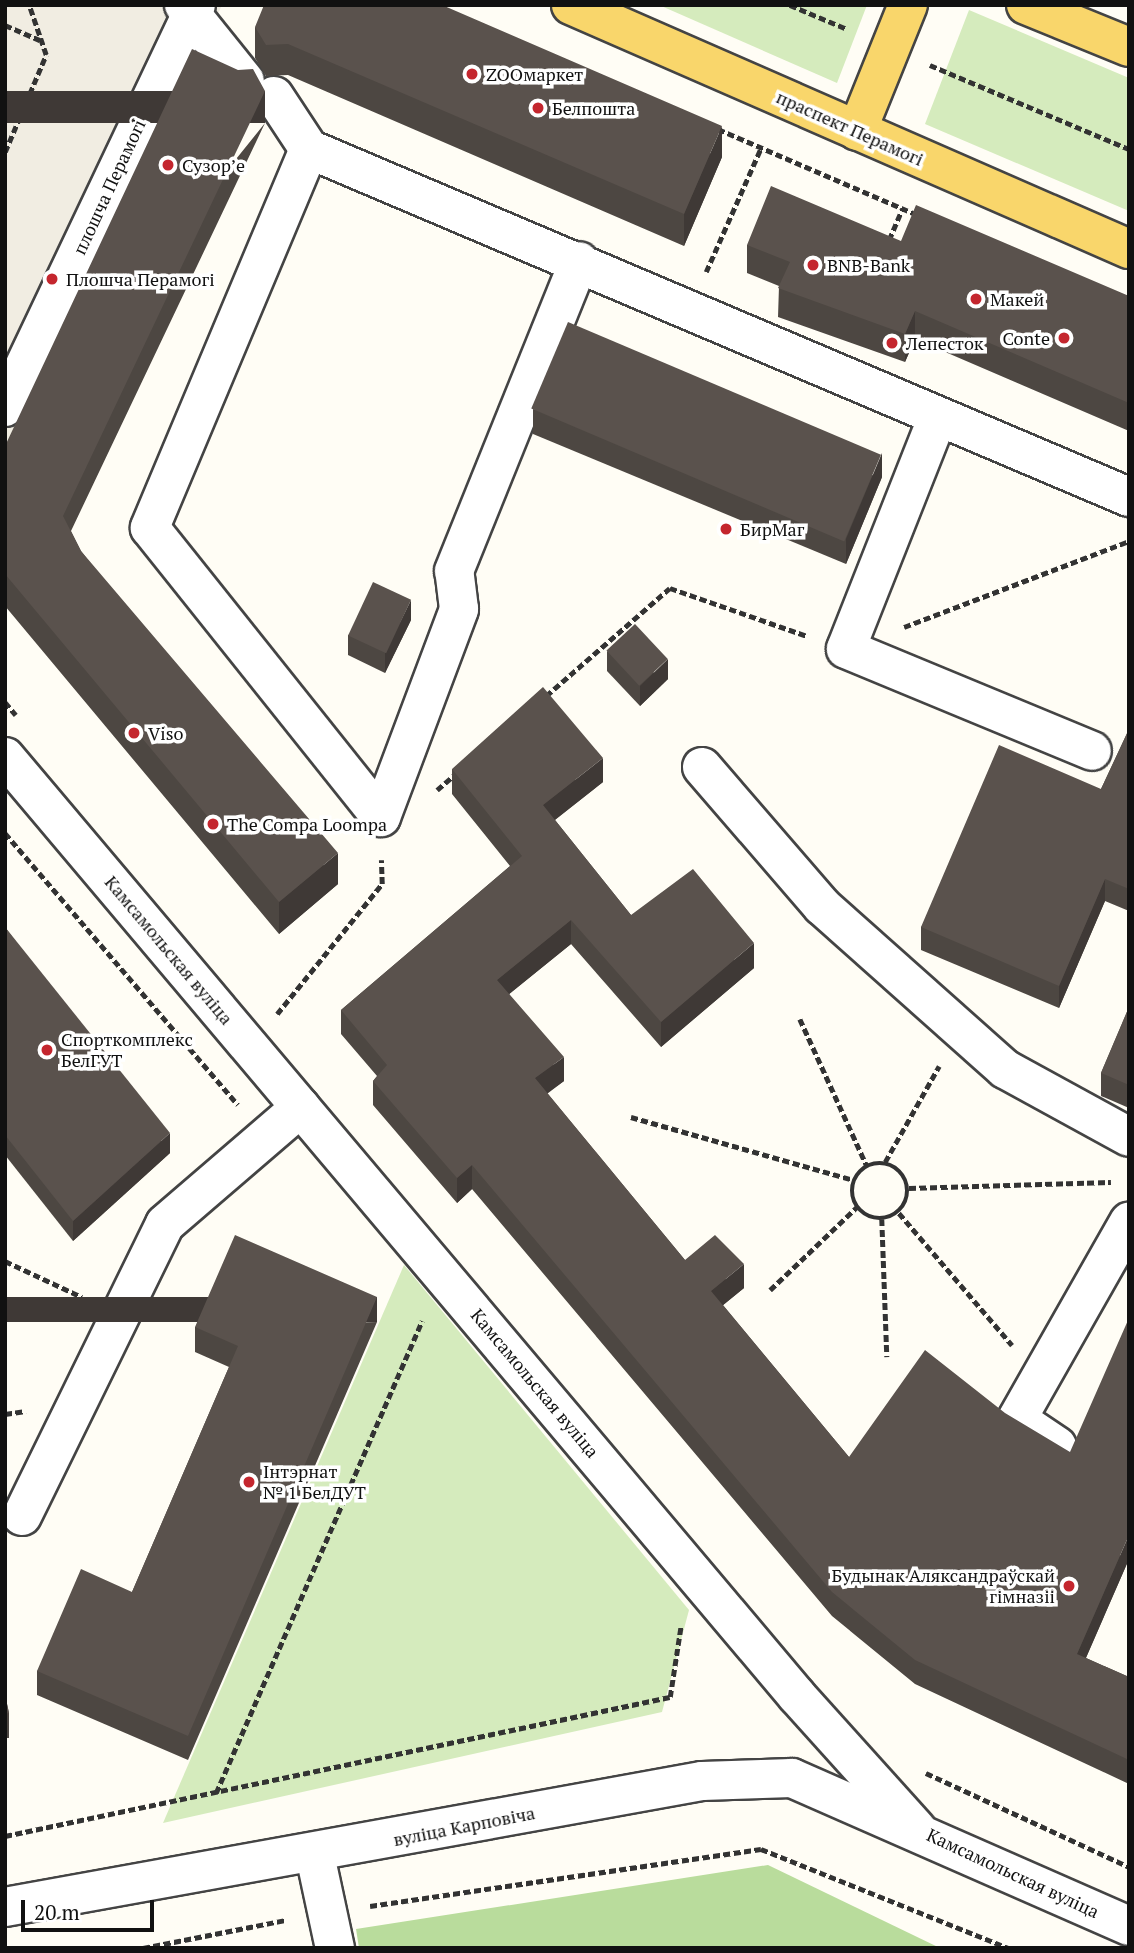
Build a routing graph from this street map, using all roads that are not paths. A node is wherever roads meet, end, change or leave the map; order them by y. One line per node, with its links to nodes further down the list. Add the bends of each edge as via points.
1 (571, 5): 6 (main road, праспект Перамогі)
2 (908, 5): 6 (main road)
3 (1026, 5): 5 (main road)
4 (190, 10): 7 (street); 10 (street, плошча Перамогі)
5 (1129, 47)
6 (857, 131): 8 (main road, праспект Перамогі)
7 (309, 149): 9 (street); 9 (street, via 150,528 381,817 459,609 454,571)
8 (1129, 249)
9 (579, 261): 11 (street)
10 (5, 407)
11 (937, 419): 12 (street); 13 (street, via 846,649)
12 (1129, 497)
13 (1092, 751)
14 (5, 757): 16 (street, Камсамольская вуліца)
15 (702, 767): 17 (street, via 822,906 1005,1069)
16 (301, 1107): 20 (street, via 165,1224); 21 (street, Камсамольская вуліца)
17 (1129, 1137)
18 (1129, 1222): 19 (street, via 1017,1419)
19 (1057, 1447)
20 (22, 1516)
21 (797, 1696): 22 (street, via 811,1729 810,1756); 23 (street, Камсамольская вуліца)
22 (792, 1778): 23 (street, вуліца Карповіча); 24 (street, вуліца Карповіча, via 702,1781)
23 (916, 1828): 26 (street, Камсамольская вуліца)
24 (315, 1855): 25 (street, вуліца Карповіча); 27 (street)
25 (5, 1907)
26 (1129, 1926)
27 (331, 1930)

